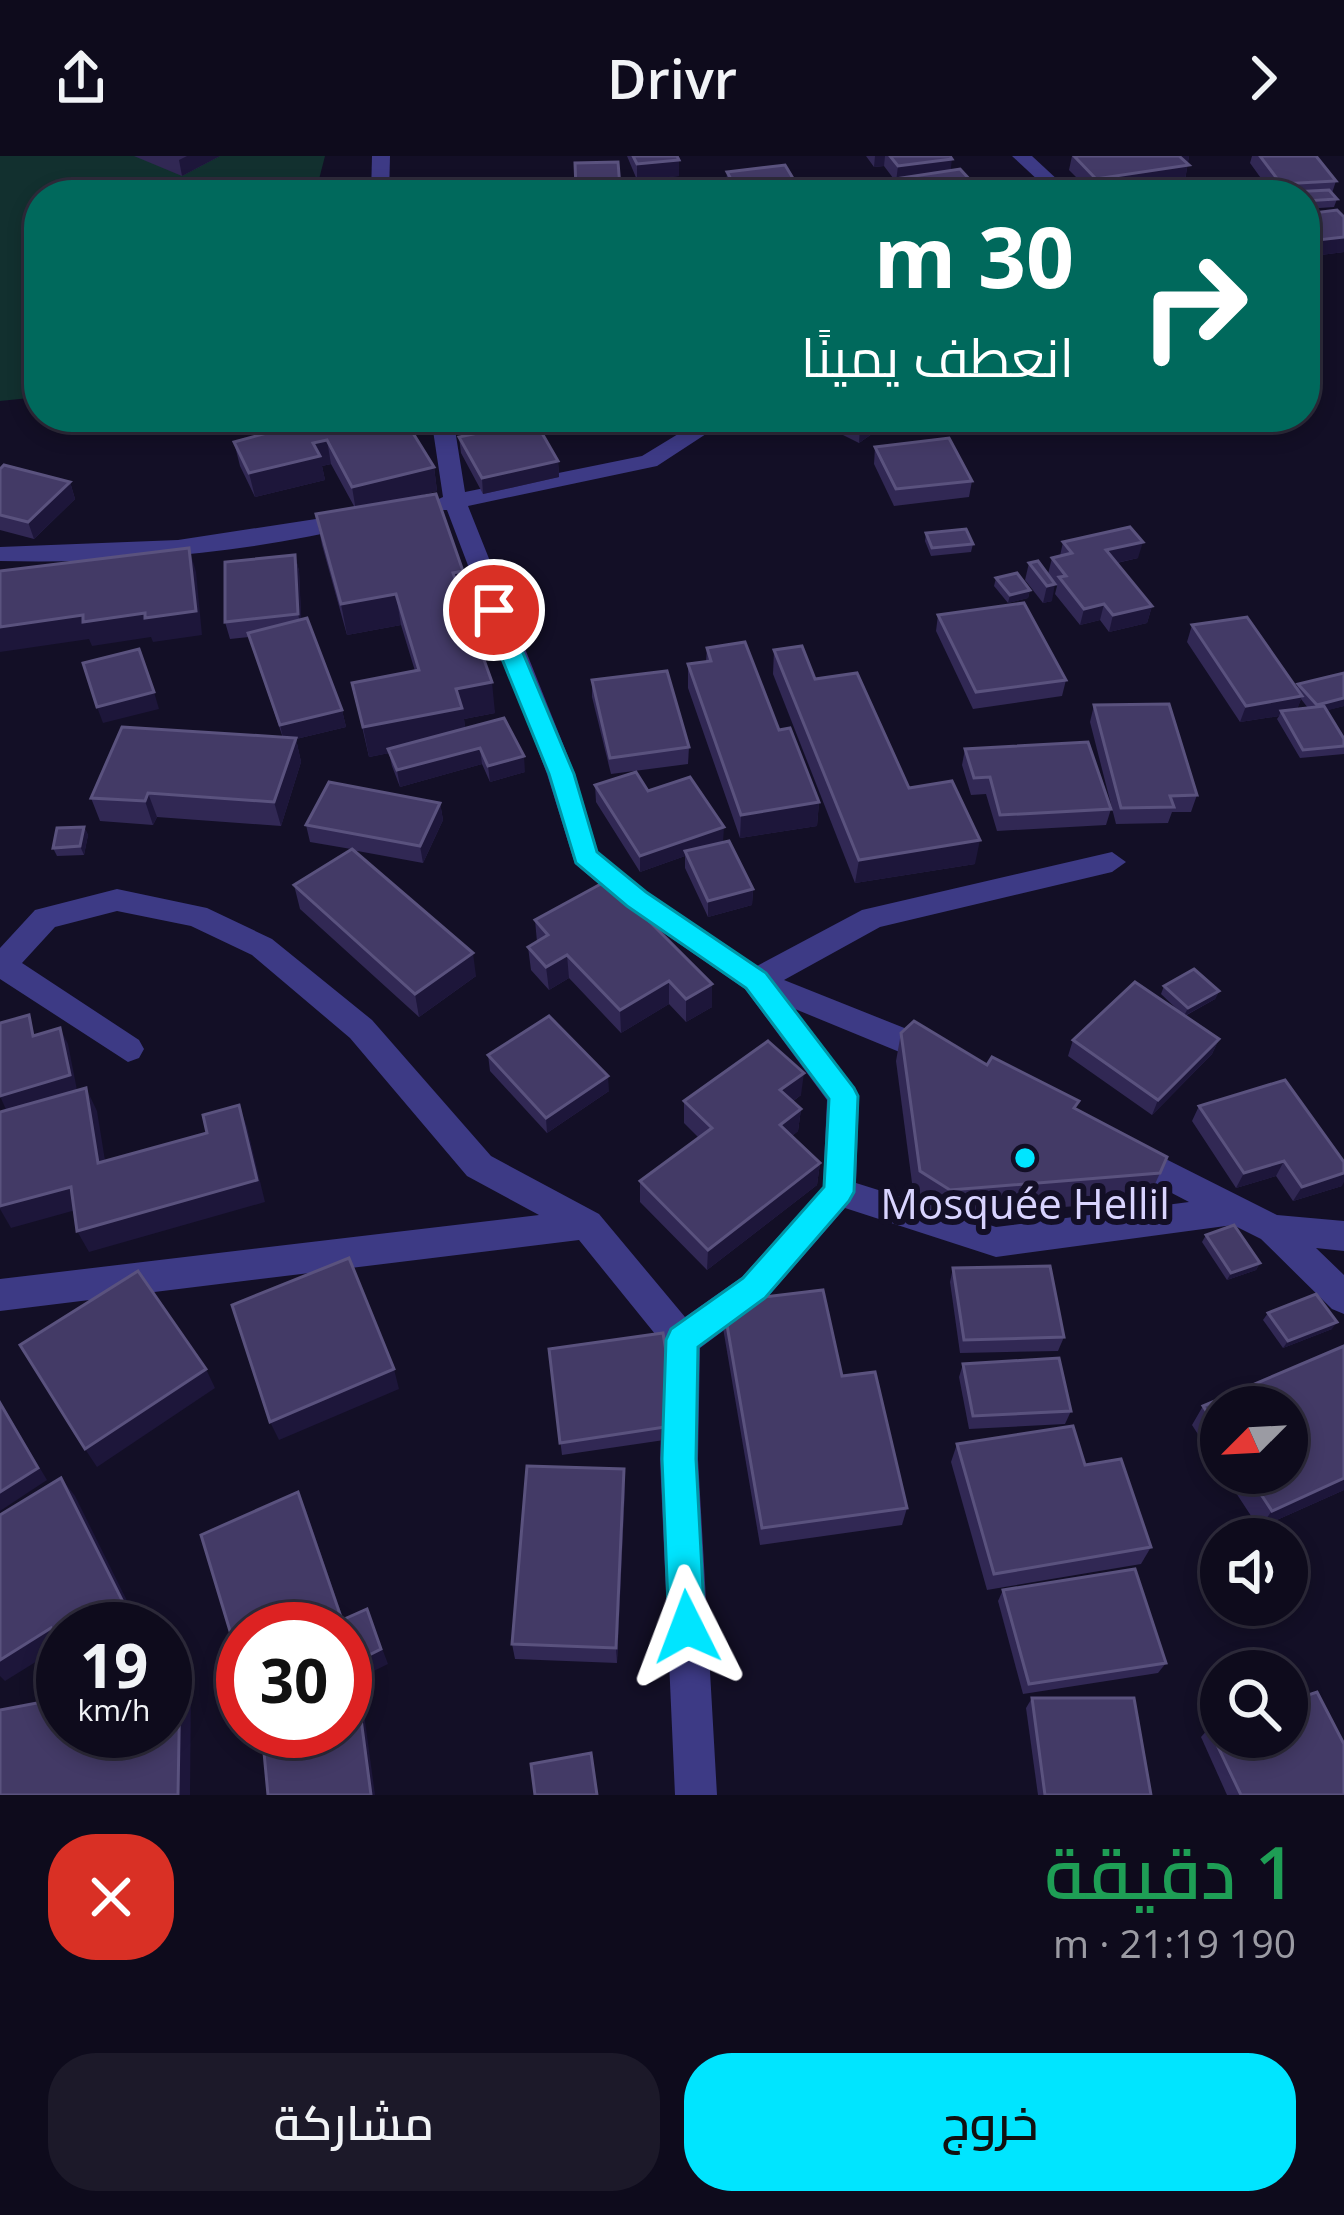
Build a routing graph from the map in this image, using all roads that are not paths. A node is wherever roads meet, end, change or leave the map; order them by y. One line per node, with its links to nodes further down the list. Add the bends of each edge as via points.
1 (1021, 156): 2 (street)
2 (1048, 180)
3 (444, 432): 5 (street)
4 (696, 432): 5 (street, via 649,460)
5 (455, 502): 6 (street); 10 (street, via 561,774 585,857)
6 (412, 509)
7 (370, 517): 8 (street, via 242,540)
8 (0, 554)
9 (1112, 862): 10 (street, via 872,918)
10 (756, 981): 12 (street); 14 (street, via 843,1096)
11 (128, 1049): 16 (street, via 2,965 45,918 117,900 197,916 262,947 361,1029 479,1166)
12 (960, 1066)
13 (1106, 1143): 15 (street)
14 (839, 1192): 15 (street, via 996,1242); 21 (street, via 754,1288)
15 (1236, 1210): 17 (street)
16 (587, 1223): 19 (street); 21 (street)
17 (1273, 1229): 18 (street); 20 (street)
18 (1344, 1236)
19 (0, 1295)
20 (1344, 1298)
21 (682, 1340): 22 (street, via 679,1459)
22 (696, 1795)

